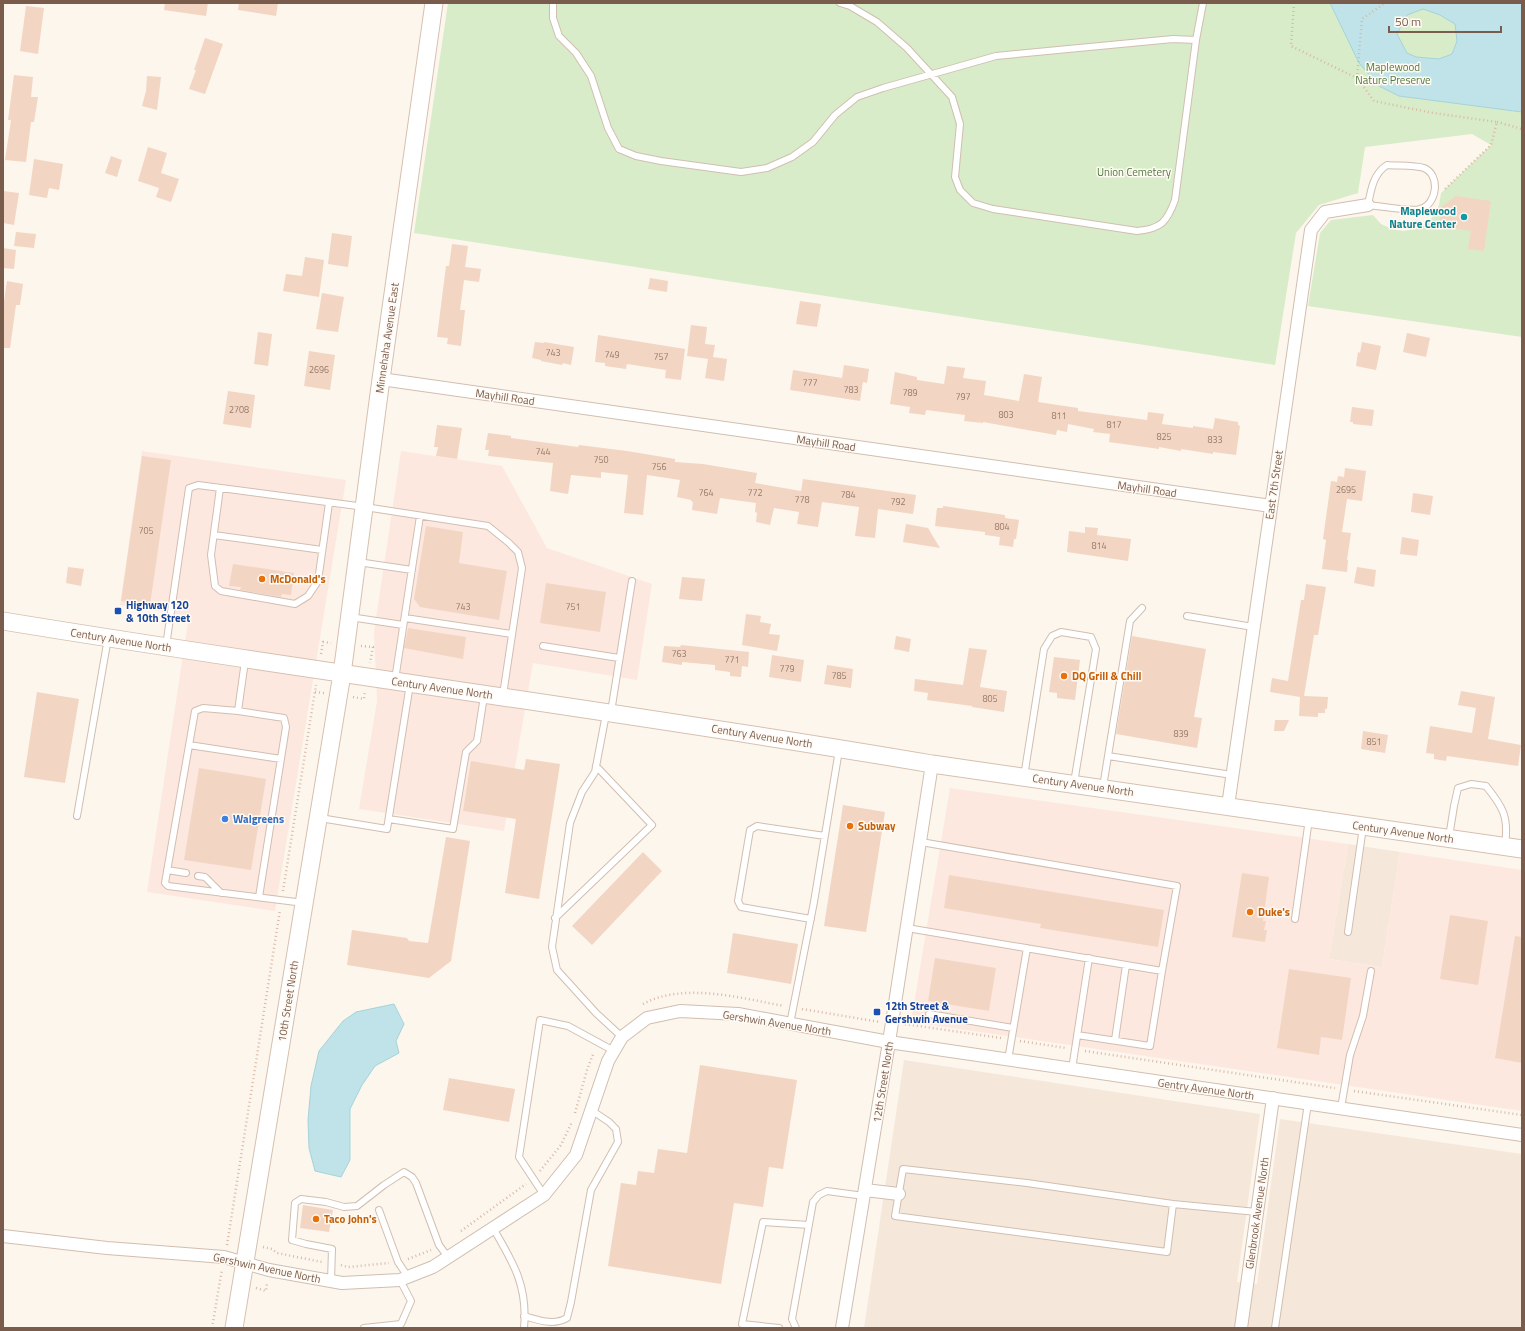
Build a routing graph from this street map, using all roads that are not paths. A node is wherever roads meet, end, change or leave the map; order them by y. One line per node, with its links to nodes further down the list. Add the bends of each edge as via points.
1 (434, 3): 8 (main road, Minnehaha Avenue East)
2 (553, 3): 6 (lane, via 553,18 559,36 576,53 591,76 608,128 619,149 636,156 661,161 741,172 766,168 792,157 814,142 835,114 857,97)
3 (840, 3): 6 (lane, via 877,22 907,48)
4 (1203, 3): 5 (lane)
5 (1196, 40): 6 (lane, via 1173,39 996,56); 6 (lane, via 1175,200 1170,214 1162,224 1151,230 1130,230 993,209 973,203 960,190 955,177 960,124 952,97)
6 (930, 74)
7 (1368, 205): 7 (lane, via 1419,210 1428,207 1435,188 1433,177 1423,168 1387,165 1374,179); 11 (street, East 7th Street, via 1325,212 1311,230)
8 (382, 379): 11 (street, Mayhill Road); 12 (main road, Minnehaha Avenue East)
9 (220, 488): 10 (lane); 14 (lane); 29 (lane, via 198,485 188,488)
10 (329, 503): 12 (lane); 15 (lane)
11 (1271, 506): 25 (street, East 7th Street)
12 (365, 507): 13 (lane); 16 (main road, Minnehaha Avenue East)
13 (420, 516): 17 (lane); 26 (lane, via 488,526 518,552 522,568)
14 (214, 535): 15 (lane); 15 (lane, via 211,555 215,586 221,591 295,604 308,596 318,581)
15 (322, 550)
16 (357, 562): 17 (lane); 21 (main road, Minnehaha Avenue East)
17 (412, 570): 22 (lane)
18 (632, 581): 30 (lane)
19 (1142, 608): 40 (lane, via 1130,621)
20 (1186, 616): 25 (lane)
21 (350, 617): 24 (lane); 32 (main road, Minnehaha Avenue East)
22 (405, 618): 24 (lane); 26 (lane)
23 (3, 621): 27 (main road, Century Avenue North)
24 (403, 625): 33 (lane)
25 (1254, 627): 44 (street, East 7th Street)
26 (512, 634): 35 (lane)
27 (108, 638): 29 (main road, Century Avenue North); 49 (lane)
28 (543, 646): 30 (lane)
29 (166, 647): 31 (main road, Century Avenue North)
30 (619, 658): 37 (lane)
31 (246, 659): 32 (main road, Century Avenue North); 36 (lane)
32 (342, 674): 33 (main road, Century Avenue North); 50 (main road, 10th Street North)
33 (402, 682): 34 (main road, Century Avenue North); 52 (lane)
34 (484, 694): 35 (main road, Century Avenue North); 52 (lane, via 477,740 466,752 453,829)
35 (503, 697): 37 (main road, Century Avenue North)
36 (238, 711): 38 (lane, via 203,708 195,711); 41 (lane, via 284,718 286,727)
37 (609, 713): 39 (main road, Century Avenue North); 43 (lane)
38 (189, 745): 41 (lane); 59 (lane)
39 (839, 748): 42 (main road, Century Avenue North); 54 (lane)
40 (1108, 756): 44 (lane); 47 (lane)
41 (281, 759): 63 (lane)
42 (932, 764): 45 (main road, Century Avenue North); 56 (street, 12th Street North)
43 (596, 766): 65 (lane, via 582,792 570,824); 65 (lane, via 652,825)
44 (1232, 775): 48 (street, East 7th Street)
45 (1024, 777): 46 (main road, Century Avenue North); 46 (lane, via 1044,649 1052,636 1061,632 1091,637 1096,650)
46 (1074, 784): 47 (main road, Century Avenue North)
47 (1103, 788): 48 (main road, Century Avenue North)
48 (1228, 806): 51 (main road, Century Avenue North)
49 (77, 816)
50 (318, 818): 52 (lane, via 387,829); 64 (main road, 10th Street North)
51 (1309, 818): 53 (main road, Century Avenue North); 67 (lane)
52 (389, 819)
53 (1363, 826): 55 (main road, Century Avenue North); 69 (lane)
54 (825, 836): 66 (lane); 66 (lane, via 758,826 750,830 741,879 738,901 741,907)
55 (1449, 838): 57 (main road, Century Avenue North); 57 (lane, via 1458,788 1471,784 1486,786 1504,814 1507,830)
56 (920, 842): 68 (street, 12th Street North); 73 (lane, via 1177,886)
57 (1505, 846): 58 (main road, Century Avenue North)
58 (1522, 849)
59 (167, 870): 60 (lane); 62 (lane, via 165,883 168,886)
60 (186, 873)
61 (198, 876): 62 (lane, via 205,876)
62 (221, 893): 63 (lane)
63 (259, 897): 64 (lane)
64 (304, 903): 100 (main road, 10th Street North)
65 (555, 918): 79 (lane, via 552,947 557,970)
66 (811, 919): 76 (lane)
67 (1295, 919)
68 (907, 928): 70 (lane); 81 (street, 12th Street North)
69 (1348, 932)
70 (1027, 948): 71 (lane); 77 (lane)
71 (1089, 958): 72 (lane); 78 (lane)
72 (1126, 964): 73 (lane); 80 (lane)
73 (1162, 971): 80 (lane, via 1150,1046)
74 (1371, 971): 87 (lane, via 1363,1016 1350,1055)
75 (929, 1014): 77 (lane)
76 (790, 1024): 79 (street, Gershwin Avenue North, via 738,1014 680,1011 647,1018); 81 (street, Gershwin Avenue North)
77 (1013, 1028): 83 (lane)
78 (1077, 1035): 80 (lane); 84 (lane)
79 (622, 1037): 82 (street, Gershwin Avenue North)
80 (1115, 1040)
81 (889, 1042): 83 (street, Gentry Avenue North); 90 (street, 12th Street North)
82 (614, 1051): 88 (street, Gershwin Avenue North); 92 (lane, via 568,1026 540,1020 519,1157)
83 (1008, 1060): 84 (street, Gentry Avenue North)
84 (1072, 1069): 85 (street, Gentry Avenue North)
85 (1273, 1098): 86 (street, Gentry Avenue North); 95 (street, Glenbrook Avenue North)
86 (1308, 1103): 87 (street, Gentry Avenue North); 111 (lane)
87 (1341, 1108): 89 (street, Gentry Avenue North)
88 (591, 1110): 92 (street, Gershwin Avenue North, via 576,1155); 103 (lane, via 616,1129 618,1142 591,1190 566,1318 551,1323)
89 (1522, 1135)
90 (864, 1193): 91 (street); 96 (lane, via 827,1191 819,1195 813,1202); 109 (street, 12th Street North)
91 (899, 1194): 93 (lane, via 903,1169 1027,1183); 93 (lane, via 895,1216 1166,1252)
92 (544, 1195): 97 (street, Gershwin Avenue North)
93 (1173, 1204): 95 (lane)
94 (379, 1210): 101 (lane)
95 (1257, 1212): 110 (street, Glenbrook Avenue North)
96 (809, 1225): 107 (lane, via 763,1222 742,1324); 108 (lane, via 792,1320)
97 (493, 1228): 99 (street, Gershwin Avenue North); 103 (lane, via 520,1279)
98 (3, 1236): 100 (street, Gershwin Avenue North, via 107,1248 224,1257)
99 (448, 1257): 101 (street, Gershwin Avenue North, via 433,1267); 102 (lane, via 440,1246 416,1183 412,1176 404,1172 357,1206 344,1207 300,1199 295,1203 292,1240 332,1249)
100 (245, 1263): 102 (street, Gershwin Avenue North); 104 (main road, 10th Street North)
101 (404, 1279): 102 (street, Gershwin Avenue North, via 342,1283); 105 (lane, via 411,1301 401,1324)
102 (331, 1281)
103 (524, 1316): 106 (lane)
104 (234, 1328)
105 (364, 1328)
106 (524, 1328)
107 (780, 1328)
108 (796, 1328)
109 (842, 1328)
110 (1241, 1328)
111 (1275, 1328)

